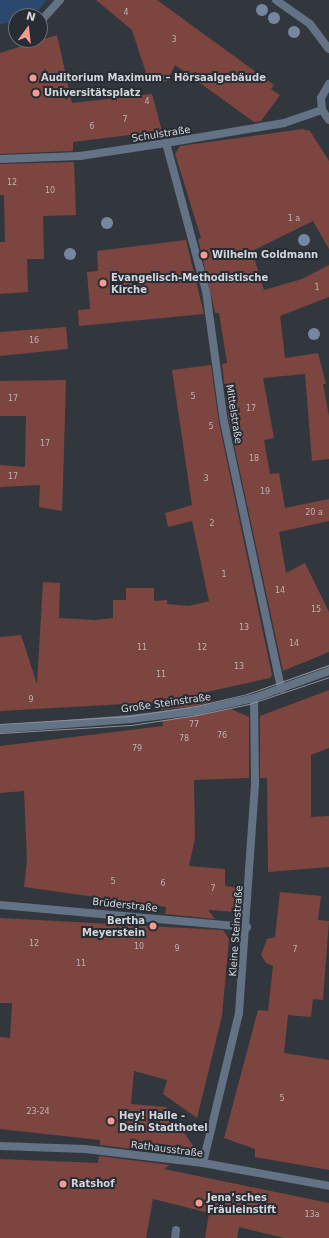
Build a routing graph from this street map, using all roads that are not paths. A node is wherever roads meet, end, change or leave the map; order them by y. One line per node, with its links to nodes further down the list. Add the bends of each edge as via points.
1 (60, 0): 3 (street)
2 (276, 0): 4 (street, via 310,24)
3 (48, 13)
4 (329, 49)
5 (329, 84): 6 (street, via 321,98)
6 (322, 110): 7 (street); 8 (street, Schulstraße, via 284,123)
7 (329, 120)
8 (166, 143): 9 (street, Schulstraße, via 80,156); 11 (street, Mittelstraße, via 206,291 224,422)
9 (0, 159)
10 (329, 672): 11 (street, Große Steinstraße)
11 (281, 689): 12 (street, Große Steinstraße)
12 (254, 698): 13 (street, Große Steinstraße, via 196,711 131,719); 15 (street, Kleine Steinstraße, via 255,784)
13 (0, 729)
14 (0, 905): 15 (street, Brüderstraße)
15 (247, 927): 17 (street, Kleine Steinstraße, via 239,1013)
16 (0, 1146): 17 (street, Rathausstraße, via 85,1149)
17 (203, 1163): 18 (street, Rathausstraße)
18 (329, 1186)

